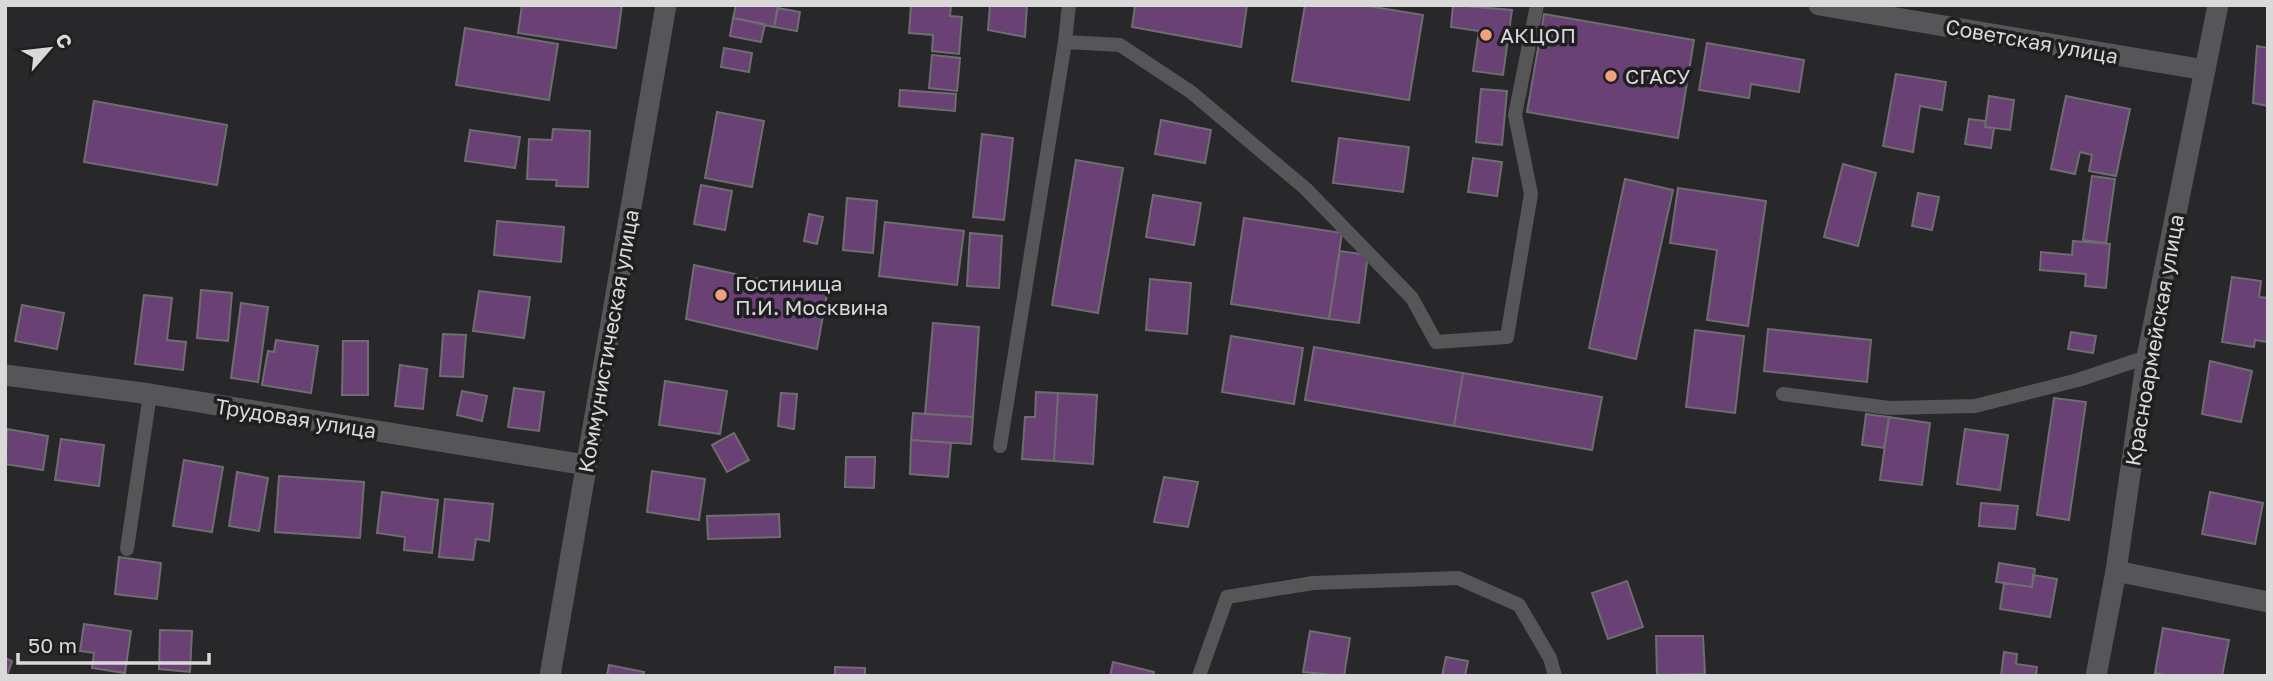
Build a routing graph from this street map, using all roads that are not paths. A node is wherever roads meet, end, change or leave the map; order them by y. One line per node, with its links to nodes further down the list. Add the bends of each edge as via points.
1 (666, 5): 13 (street, Коммунистическая улица)
2 (1069, 5): 6 (lane)
3 (1537, 5): 6 (lane, via 1516,114 1531,194 1507,337 1436,342 1412,298 1306,189 1191,92 1120,45)
4 (1819, 5): 7 (street, Советская улица)
5 (2218, 5): 7 (street, Красноармейская улица)
6 (1065, 42): 12 (lane)
7 (2205, 70): 8 (street, Красноармейская улица)
8 (2147, 357): 11 (lane, via 1975,406 1889,408); 15 (street, Красноармейская улица)
9 (5, 374): 10 (street, Трудовая улица)
10 (150, 394): 13 (street, Трудовая улица); 14 (lane)
11 (1783, 394)
12 (1000, 446)
13 (586, 465): 17 (street, Коммунистическая улица)
14 (127, 549)
15 (2116, 571): 16 (street); 20 (street, Красноармейская улица)
16 (2268, 602)
17 (550, 676)
18 (1199, 676): 19 (lane, via 1227,597 1313,583 1458,578 1519,605 1550,658)
19 (1555, 676)
20 (2096, 676)

